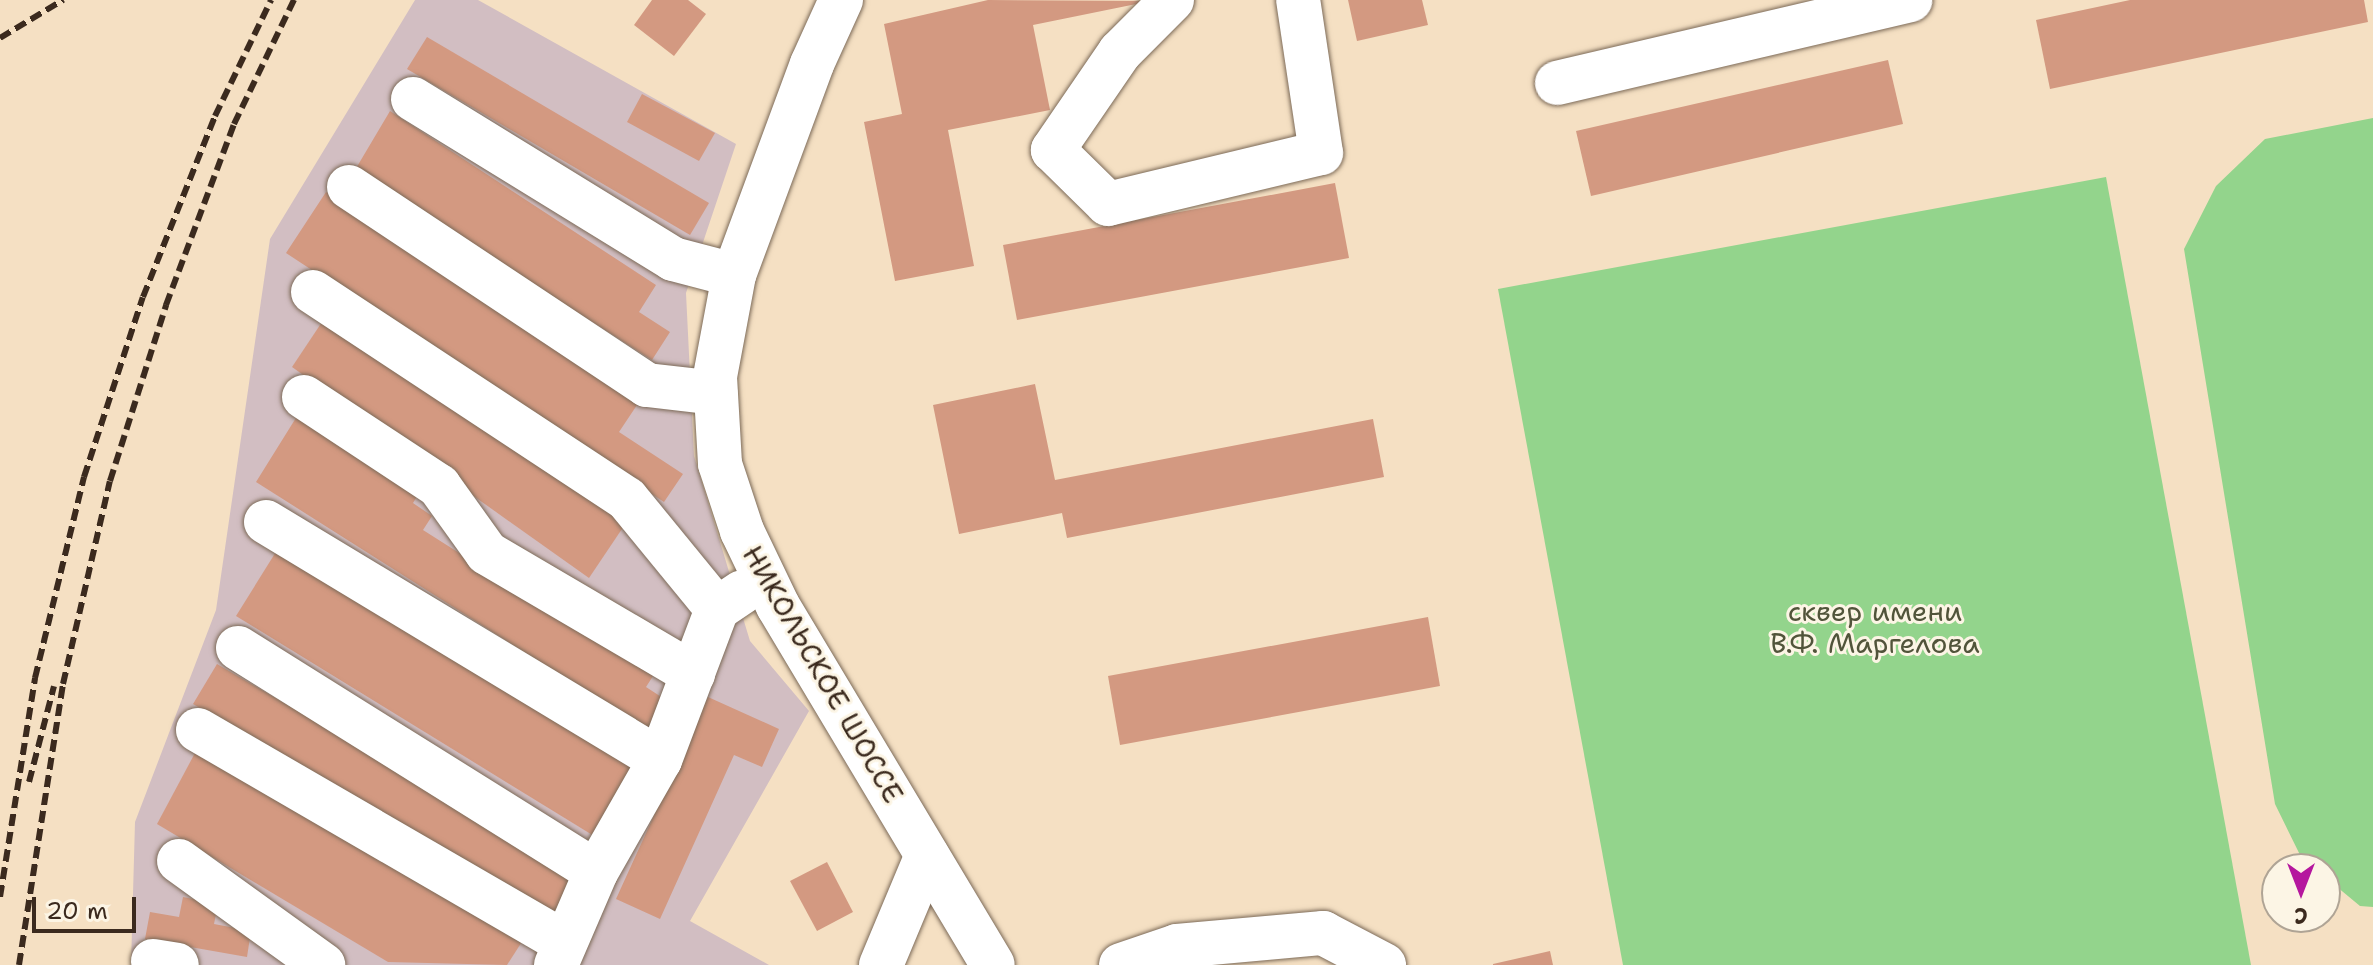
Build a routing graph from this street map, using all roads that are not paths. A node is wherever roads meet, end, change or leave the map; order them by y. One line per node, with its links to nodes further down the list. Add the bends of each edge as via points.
1 (841, 0): 9 (street, НИКОЛЬСКОЕ ШОССЕ)
2 (1172, 0): 3 (street, via 1120,52 1053,150 1108,204 1321,153)
3 (1298, 0)
4 (1910, 0): 5 (street)
5 (1800, 12): 6 (street)
6 (1557, 83)
7 (413, 99): 9 (street, via 673,259)
8 (349, 187): 11 (street, via 647,385)
9 (734, 275): 11 (street, НИКОЛЬСКОЕ ШОССЕ)
10 (313, 292): 15 (street, via 627,499)
11 (716, 393): 14 (street, НИКОЛЬСКОЕ ШОССЕ, via 720,464)
12 (304, 397): 17 (street, via 439,486 487,553)
13 (266, 522): 19 (street)
14 (764, 577): 15 (street); 20 (street, НИКОЛЬСКОЕ ШОССЕ)
15 (717, 609): 17 (street)
16 (238, 648): 22 (street)
17 (693, 674): 19 (street)
18 (198, 730): 23 (street)
19 (660, 760): 22 (street)
20 (927, 855): 25 (street); 26 (street, НИКОЛЬСКОЕ ШОССЕ)
21 (179, 861): 24 (street)
22 (596, 872): 23 (street)
23 (560, 954)
24 (323, 965)
25 (881, 965)
26 (993, 965)
27 (1121, 965): 28 (street, via 1177,946 1323,933)
28 (1384, 965)

